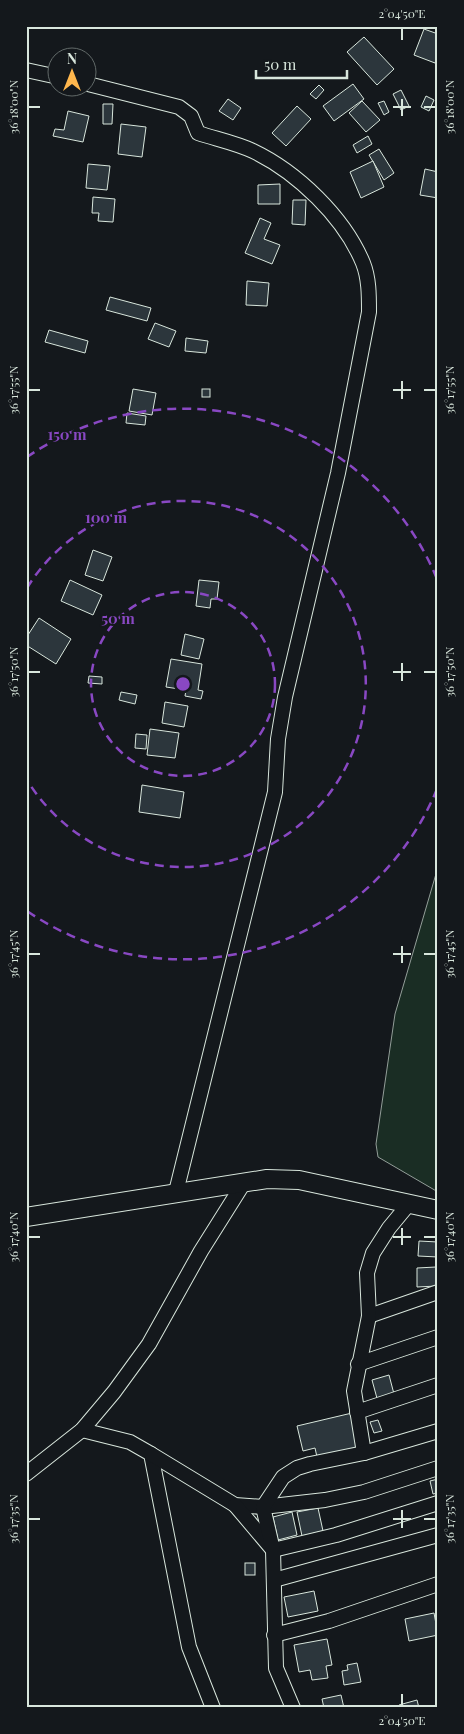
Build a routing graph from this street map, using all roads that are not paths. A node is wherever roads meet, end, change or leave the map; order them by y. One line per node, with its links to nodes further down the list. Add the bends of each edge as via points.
1 (26, 70): 2 (street)
2 (48, 76)
3 (98, 87): 5 (street, via 179,107 191,116 198,133 251,150 283,167 318,197 347,234 363,263 369,287 369,312 338,473 285,697 278,739 275,792)
4 (245, 1181): 5 (main road); 6 (main road, via 299,1180); 15 (street, via 148,1344)
5 (176, 1192): 8 (main road)
6 (408, 1205): 7 (main road); 10 (street, via 373,1253 367,1273)
7 (438, 1210)
8 (26, 1217)
9 (438, 1292): 10 (street)
10 (369, 1316): 12 (street)
11 (438, 1337): 12 (street)
12 (358, 1364): 14 (street, via 354,1391)
13 (438, 1385): 14 (street)
14 (357, 1412): 17 (street)
15 (82, 1430): 18 (street, via 130,1442); 20 (street)
16 (438, 1431): 17 (street)
17 (364, 1453): 23 (street, via 297,1468 283,1477)
18 (151, 1454): 22 (street); 29 (street, via 189,1648)
19 (438, 1468): 23 (street, via 364,1492)
20 (26, 1474)
21 (438, 1503): 25 (street, via 336,1535)
22 (235, 1505): 23 (street); 25 (street)
23 (263, 1507): 25 (street)
24 (438, 1535): 26 (street)
25 (273, 1550): 26 (street)
26 (274, 1580): 28 (street)
27 (438, 1584): 28 (street, via 329,1621)
28 (274, 1635): 30 (street, via 276,1668)
29 (213, 1708)
30 (293, 1708)

